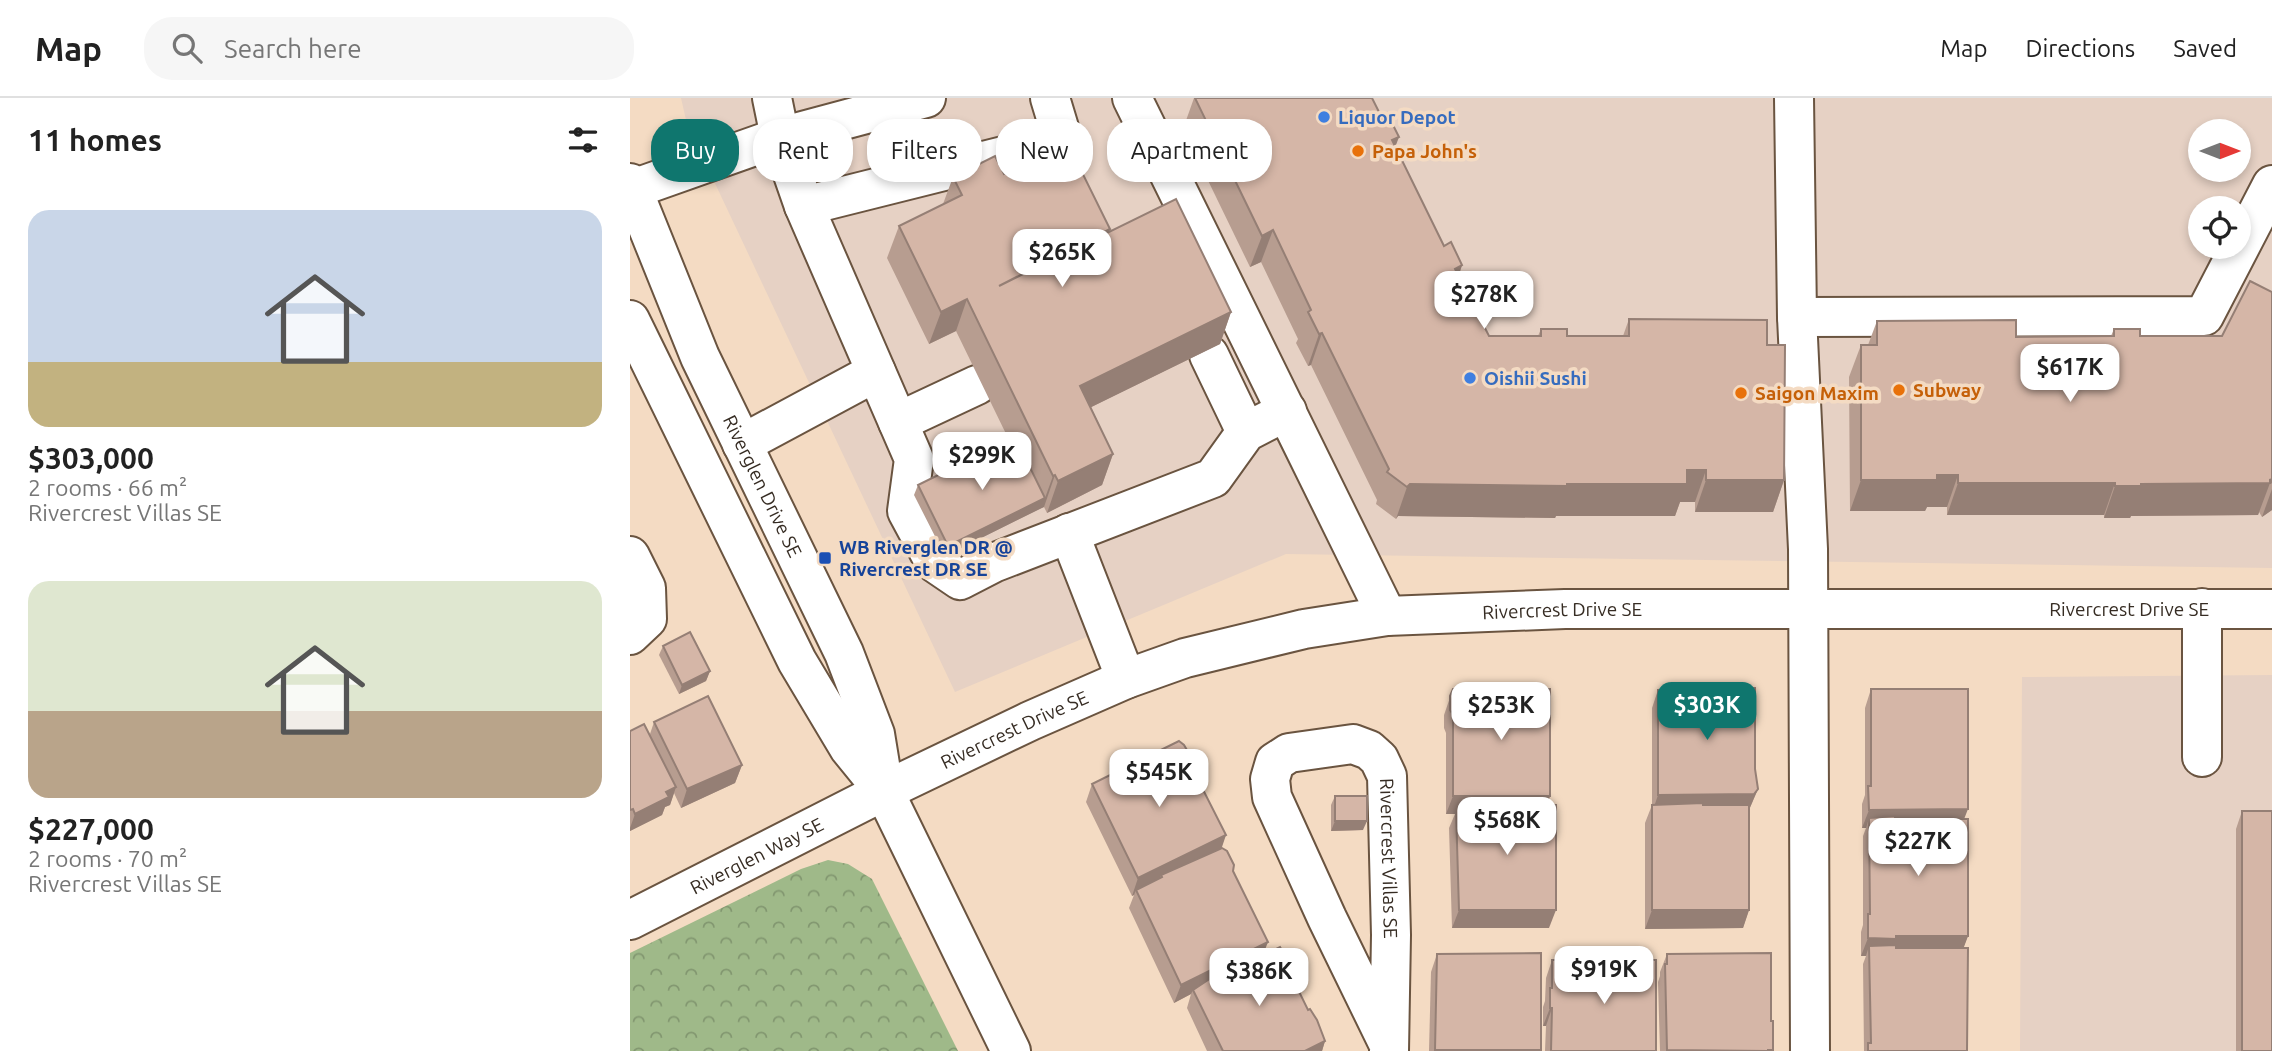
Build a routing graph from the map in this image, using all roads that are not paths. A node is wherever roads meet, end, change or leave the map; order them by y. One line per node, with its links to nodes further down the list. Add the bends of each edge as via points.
1 (772, 98): 6 (street)
2 (926, 98): 7 (street)
3 (1050, 98): 12 (street, via 1063,141)
4 (1132, 98): 18 (street)
5 (1794, 98): 13 (street)
6 (776, 119)
7 (847, 119)
8 (753, 146): 11 (street)
9 (796, 182): 12 (street)
10 (2272, 185): 13 (street, via 2204,316)
11 (631, 187): 21 (street, Riverglen Drive SE, via 700,357)
12 (804, 206): 16 (street)
13 (1797, 317): 27 (street)
14 (630, 320): 33 (street, Riverglen Drive SE, via 797,660 849,748)
15 (1209, 355): 20 (street)
16 (876, 372): 19 (street); 21 (street)
17 (977, 385): 19 (street)
18 (1287, 411): 20 (street); 29 (street)
19 (898, 422): 22 (street)
20 (1246, 432): 24 (street, via 1213,478)
21 (742, 444): 33 (street, Riverglen Drive SE, via 844,653 874,734)
22 (914, 459): 23 (street); 24 (street, via 906,511 935,564 960,580 988,551)
23 (952, 472)
24 (1069, 533): 31 (street)
25 (630, 556): 30 (street, via 646,588 647,619)
26 (2202, 608): 27 (street, Rivercrest Drive SE); 28 (street, Rivercrest Drive SE); 32 (street)
27 (1808, 609): 29 (street, Rivercrest Drive SE); 37 (street)
28 (2272, 609)
29 (1387, 615): 31 (street, Rivercrest Drive SE, via 1278,635 1185,658)
30 (630, 635)
31 (1126, 679): 33 (street, Rivercrest Drive SE)
32 (2202, 757)
33 (884, 791): 34 (street, Riverglen Way SE); 36 (street, Riverglen Drive SE)
34 (630, 920)
35 (1389, 1048): 35 (street, Rivercrest Villas SE, via 1387,776 1380,759 1353,744 1289,753 1276,762 1270,779 1272,797)
36 (1011, 1051)
37 (1810, 1051)

